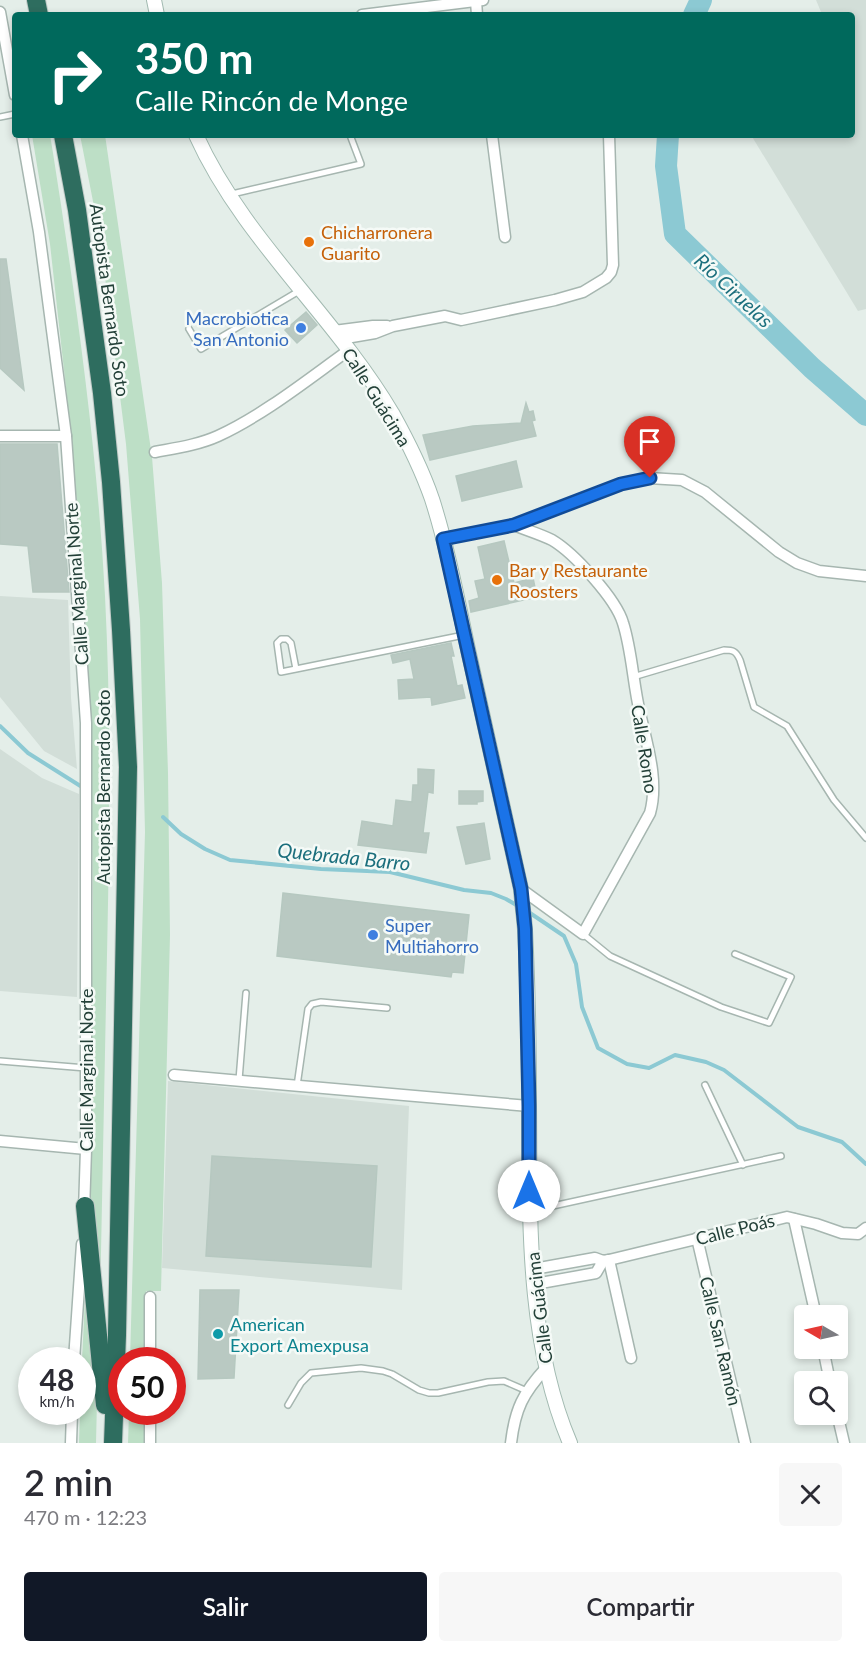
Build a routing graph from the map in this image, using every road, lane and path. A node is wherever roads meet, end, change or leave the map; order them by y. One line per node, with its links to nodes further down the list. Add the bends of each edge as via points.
1 (479, 0): 3 (street)
2 (0, 12): 4 (street)
3 (385, 12)
4 (12, 78)
5 (23, 138): 18 (street, Calle Marginal Norte)
6 (64, 138): 63 (highway, Autopista Bernardo Soto, via 102,393 121,619 128,767 117,1335)
7 (197, 138): 11 (main road, Calle Guácima)
8 (351, 138): 11 (lane, via 361,164)
9 (492, 138): 12 (street)
10 (609, 138): 15 (street, via 613,265 606,278 584,292 461,320 445,316)
11 (229, 195): 13 (main road, Calle Guácima)
12 (505, 237)
13 (300, 290): 14 (lane, via 201,349); 15 (main road, Calle Guácima)
14 (189, 329)
15 (337, 335): 16 (main road, Calle Guácima)
16 (349, 350): 19 (street, via 263,412 190,446); 21 (main road, Calle Guácima, via 405,437 432,498)
17 (0, 436): 18 (street)
18 (66, 436): 33 (street, Calle Marginal Norte, via 86,723)
19 (155, 452)
20 (514, 525): 21 (street); 22 (street, via 621,484 650,478 682,480 705,492 798,563 819,571); 25 (street, Calle Romo, via 552,540 585,568 607,594 623,621)
21 (443, 539): 23 (main road, Calle Guácima)
22 (866, 576)
23 (465, 635): 24 (lane); 27 (main road, Calle Guácima)
24 (296, 669): 24 (lane, via 291,643 281,639 277,643 281,672)
25 (633, 677): 26 (lane, via 724,651 737,652 754,707 787,726 834,800); 28 (street, Calle Romo, via 654,798 650,813)
26 (866, 838)
27 (521, 894): 28 (street); 38 (main road, Calle Guácima)
28 (583, 934): 29 (lane, via 610,956 721,1007 769,1023 791,978)
29 (735, 954)
30 (246, 993): 35 (lane)
31 (387, 1008): 37 (lane, via 312,1004 308,1009)
32 (0, 1061): 33 (lane)
33 (86, 1068): 40 (street, Calle Marginal Norte)
34 (174, 1075): 35 (street)
35 (239, 1082): 37 (street)
36 (705, 1085): 42 (lane)
37 (297, 1086): 38 (street)
38 (529, 1106): 44 (main road, Calle Guácima)
39 (0, 1141): 40 (street)
40 (86, 1149): 43 (street, Calle Marginal Norte)
41 (781, 1156): 42 (lane)
42 (743, 1165): 44 (lane)
43 (85, 1206): 53 (street, Calle Marginal Norte); 63 (highway)
44 (529, 1212): 49 (main road, Calle Guácima)
45 (794, 1219): 46 (street, Calle Poás, via 842,1233 858,1234); 47 (street, Calle Poás, via 786,1217); 52 (street)
46 (866, 1228)
47 (697, 1239): 48 (street, Calle Poás); 67 (street, Calle San Ramón)
48 (606, 1260): 49 (street, Calle Poás, via 596,1258); 50 (street, Calle Poás, via 596,1273); 55 (street)
49 (534, 1269): 50 (main road, Calle Guácima)
50 (535, 1284): 56 (main road, Calle Guácima)
51 (150, 1297): 54 (street)
52 (814, 1305)
53 (75, 1347)
54 (150, 1347)
55 (631, 1358)
56 (546, 1368): 57 (street); 66 (main road, Calle Guácima)
57 (527, 1391): 58 (lane, via 504,1381 429,1393 392,1374 361,1368 310,1373); 65 (street, via 515,1416)
58 (288, 1405)
59 (72, 1425): 62 (street)
60 (150, 1425): 64 (street)
61 (840, 1425): 68 (street)
62 (71, 1443)
63 (111, 1443)
64 (150, 1443)
65 (511, 1443)
66 (570, 1443)
67 (746, 1443)
68 (844, 1443)

